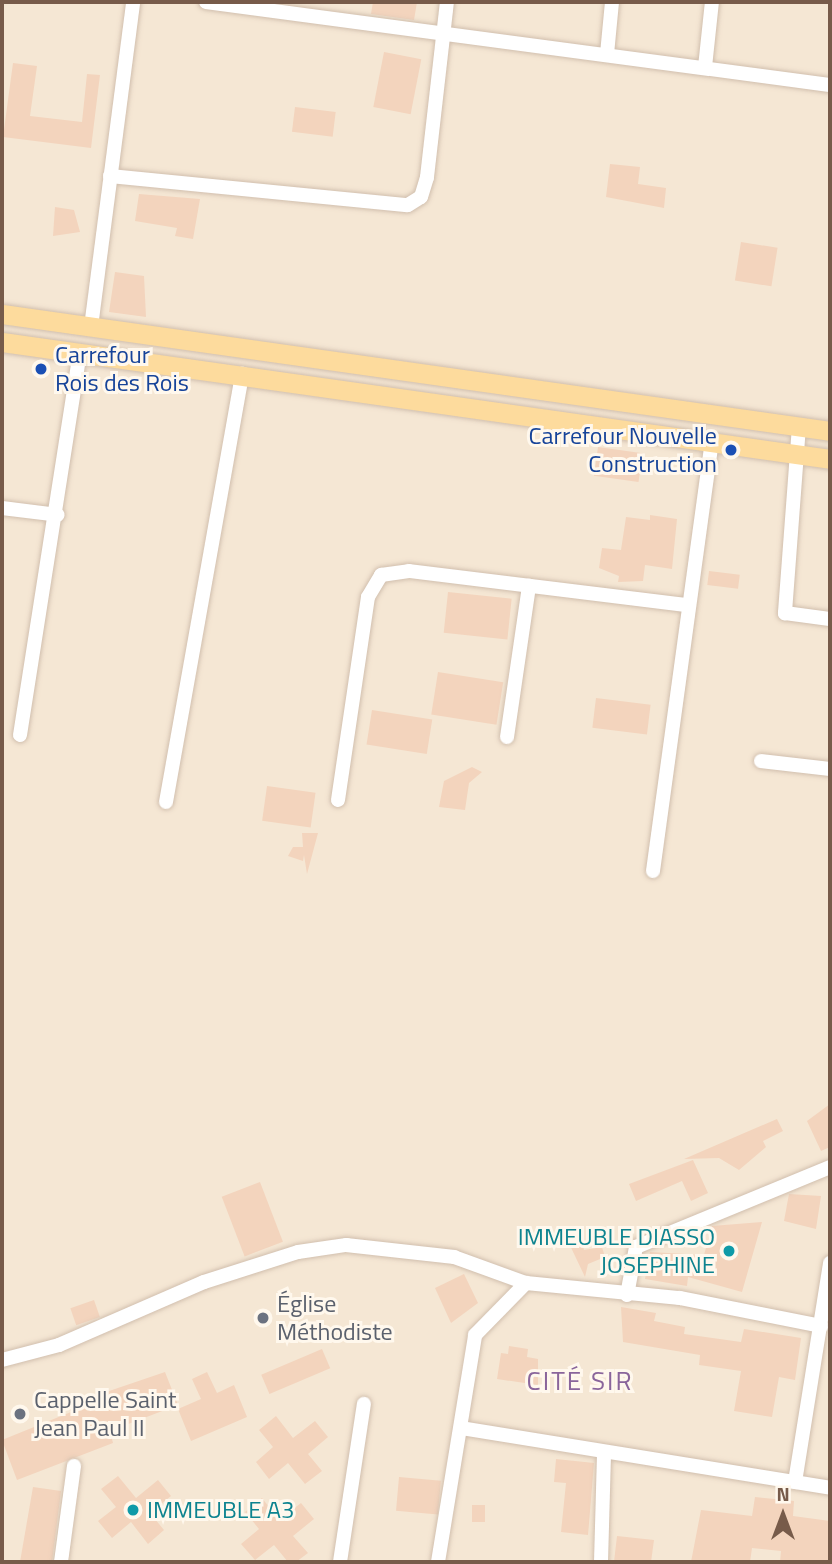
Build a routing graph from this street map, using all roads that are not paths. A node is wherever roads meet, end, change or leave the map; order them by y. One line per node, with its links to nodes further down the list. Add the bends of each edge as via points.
1 (133, 2): 11 (street)
2 (206, 2): 6 (street)
3 (447, 2): 7 (street)
4 (612, 2): 8 (street)
5 (712, 2): 9 (street)
6 (279, 6): 7 (street)
7 (442, 32): 8 (street); 11 (street, via 427,177 421,197 408,205)
8 (607, 54): 9 (street)
9 (705, 67): 10 (street)
10 (830, 85)
11 (110, 176): 13 (street)
12 (2, 314): 13 (main road)
13 (91, 327): 17 (main road)
14 (2, 342): 15 (main road)
15 (80, 353): 16 (main road); 23 (street)
16 (242, 374): 19 (main road); 32 (street)
17 (799, 426): 18 (main road); 20 (street)
18 (830, 431)
19 (712, 441): 20 (main road); 25 (street)
20 (797, 455): 21 (main road); 26 (street, via 785,613)
21 (830, 459)
22 (2, 508): 23 (street)
23 (58, 515): 27 (street)
24 (529, 586): 25 (street); 28 (street); 31 (street, via 409,571 381,575 368,597)
25 (685, 605): 33 (street)
26 (830, 619)
27 (20, 735)
28 (507, 737)
29 (761, 761): 30 (street)
30 (830, 769)
31 (338, 800)
32 (166, 802)
33 (653, 871)
34 (830, 1167): 37 (street, via 636,1247)
35 (830, 1263): 38 (street)
36 (526, 1283): 37 (street); 39 (street, via 454,1257 346,1245 204,1282 59,1345); 41 (street, via 475,1335)
37 (627, 1295): 38 (street, via 680,1298)
38 (821, 1326): 44 (street)
39 (2, 1360)
40 (363, 1404): 47 (street)
41 (461, 1428): 42 (street); 48 (street)
42 (604, 1452): 44 (street); 49 (street)
43 (74, 1466): 46 (street)
44 (795, 1482): 45 (street)
45 (830, 1488)
46 (61, 1562)
47 (340, 1562)
48 (438, 1562)
49 (601, 1562)

